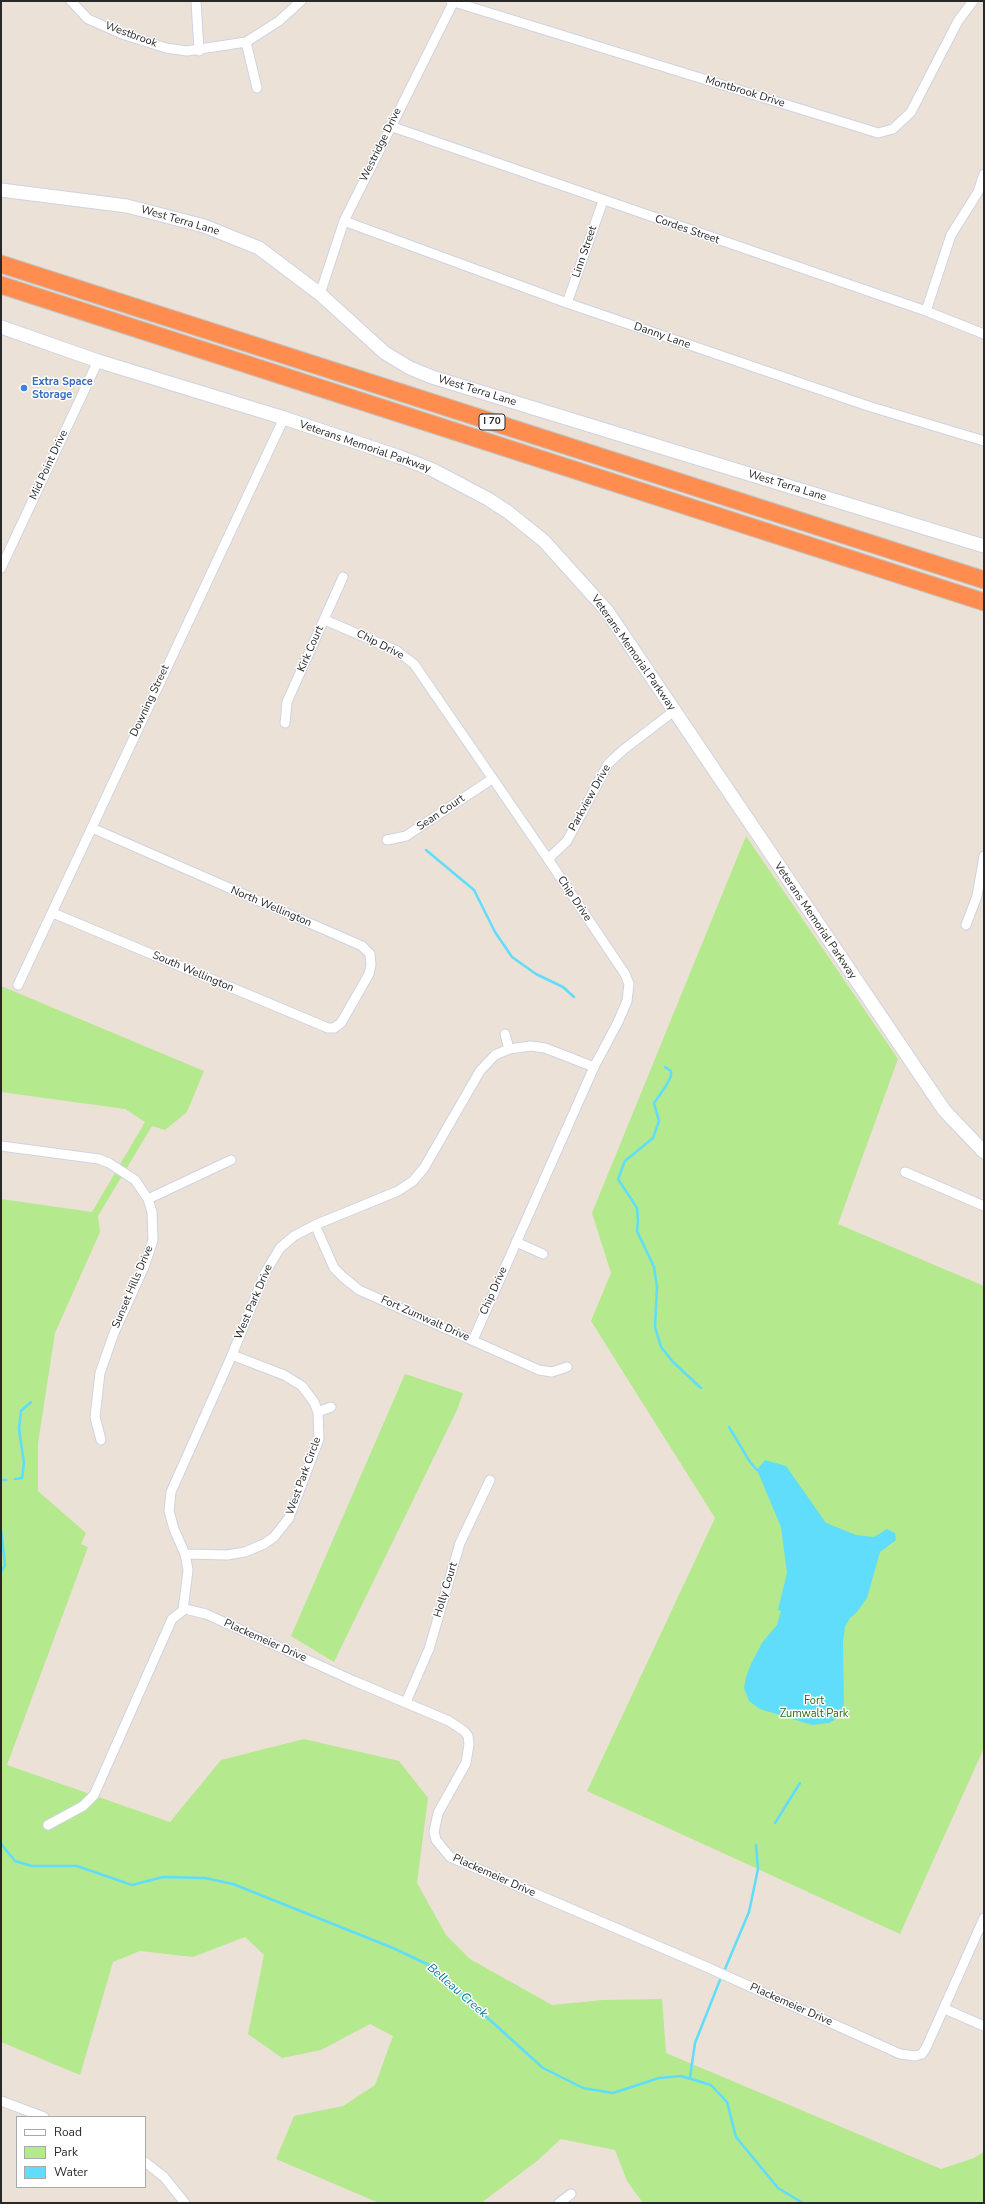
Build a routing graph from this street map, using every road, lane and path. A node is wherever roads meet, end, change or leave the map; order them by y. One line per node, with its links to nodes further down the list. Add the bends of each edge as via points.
1 (71, 1): 7 (street, Westbrook, via 88,19 122,34 166,48)
2 (196, 1): 7 (street)
3 (301, 1): 6 (street, via 279,21)
4 (453, 1): 5 (street, Montbrook Drive, via 878,133 893,129 911,112 958,21); 9 (street, Westridge Drive)
5 (973, 1)
6 (246, 42): 7 (street, Westbrook); 8 (street)
7 (199, 51)
8 (257, 88)
9 (390, 126): 12 (street, Cordes Street); 13 (street, Westridge Drive)
10 (984, 174): 18 (street, via 978,192 952,235)
11 (1, 190): 16 (street, West Terra Lane, via 127,206 204,226 260,248)
12 (603, 201): 17 (street, Linn Street); 18 (street, Cordes Street)
13 (344, 221): 16 (street, Westridge Drive); 17 (street, Danny Lane)
14 (1, 264): 27 (highway, I 70)
15 (1, 285): 28 (highway, I 70)
16 (320, 294): 24 (street, West Terra Lane, via 385,353 432,377)
17 (567, 303): 23 (street, Danny Lane, via 868,406)
18 (926, 310): 20 (street, Cordes Street)
19 (1, 327): 21 (street, Veterans Memorial Parkway)
20 (984, 334)
21 (98, 361): 22 (street, Veterans Memorial Parkway); 25 (street, Mid Point Drive)
22 (284, 418): 30 (street, Veterans Memorial Parkway, via 433,470 508,512 544,541 601,604); 33 (street, Downing Street)
23 (983, 437)
24 (984, 546)
25 (1, 568)
26 (343, 576): 29 (street, Kirk Court)
27 (984, 580)
28 (984, 602)
29 (325, 620): 31 (street, Kirk Court, via 287,702); 32 (street, Chip Drive, via 397,651 414,664)
30 (674, 711): 36 (street, Parkview Drive, via 608,764 567,841); 45 (street, Veterans Memorial Parkway, via 944,1110)
31 (285, 723)
32 (492, 779): 34 (street, Sean Court, via 406,836); 36 (street, Chip Drive)
33 (92, 828): 37 (street, Downing Street); 40 (street, North Wellington, via 362,946 370,954 369,974 341,1023)
34 (386, 840)
35 (984, 856): 38 (street, via 977,896)
36 (548, 859): 43 (street, Chip Drive, via 625,974 629,984 627,1001)
37 (53, 913): 39 (street, Downing Street); 40 (street, South Wellington, via 328,1028)
38 (966, 925)
39 (18, 985)
40 (334, 1028)
41 (505, 1034): 42 (street)
42 (509, 1049): 43 (street, West Park Drive, via 531,1046 545,1048); 50 (street, West Park Drive, via 495,1055 480,1071 424,1168 413,1181 398,1191)
43 (594, 1067): 51 (street, Chip Drive)
44 (1, 1146): 48 (street, Sunset Hills Drive, via 99,1159 135,1180)
45 (984, 1152)
46 (231, 1160): 48 (street)
47 (905, 1172): 49 (street)
48 (148, 1199): 58 (street, Sunset Hills Drive, via 152,1212 153,1240 100,1373 95,1417)
49 (984, 1206)
50 (315, 1225): 53 (street, Fort Zumwalt Drive, via 332,1263 342,1277 354,1286); 54 (street, West Park Drive, via 294,1236 280,1248 265,1272)
51 (516, 1242): 52 (street); 53 (street, Chip Drive)
52 (543, 1254)
53 (472, 1340): 55 (street, Fort Zumwalt Drive, via 539,1370 552,1372)
54 (232, 1356): 57 (street, West Park Circle, via 293,1379 309,1394); 60 (street, West Park Drive, via 171,1492 169,1511)
55 (567, 1367)
56 (330, 1407): 57 (street)
57 (318, 1412): 60 (street, West Park Circle, via 318,1442 289,1518 281,1530 264,1544 245,1552 227,1555)
58 (101, 1440)
59 (490, 1480): 62 (street, Holly Court, via 460,1543 429,1649)
60 (185, 1554): 61 (street, West Park Drive, via 188,1570)
61 (183, 1610): 62 (street, Plackemeier Drive, via 206,1614); 63 (street, via 172,1619 94,1795 83,1806)
62 (406, 1702): 65 (street, Plackemeier Drive, via 458,1726 468,1736 466,1763 435,1824 436,1840 450,1857 702,1965 900,2054 922,2054)
63 (48, 1825)
64 (984, 1918): 65 (street, Plackemeier Drive)
65 (945, 2009): 66 (street)
66 (984, 2026)
67 (1, 2101): 68 (street)
68 (41, 2116)
69 (146, 2163): 71 (street, via 164,2177)
70 (571, 2194): 72 (street)
71 (185, 2203)
72 (559, 2203)

